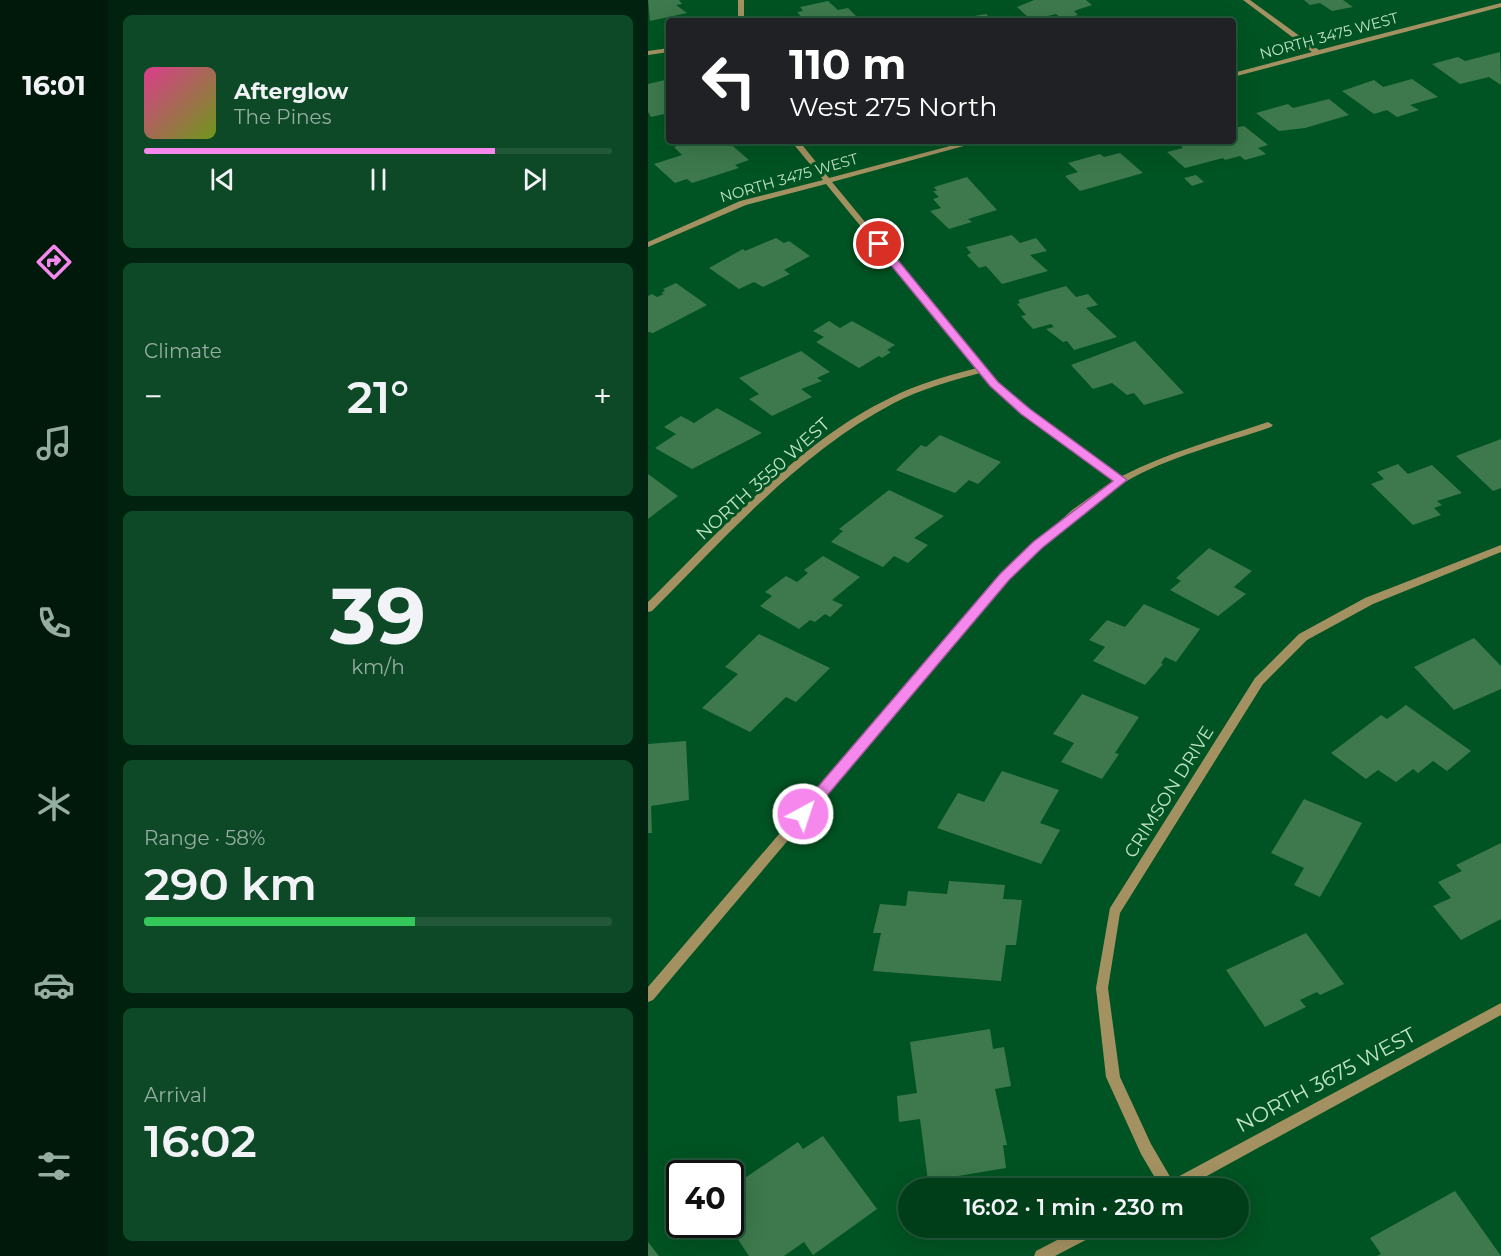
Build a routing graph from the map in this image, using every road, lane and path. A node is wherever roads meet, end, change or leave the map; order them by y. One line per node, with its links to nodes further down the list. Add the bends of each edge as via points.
1 (741, 0): 4 (street)
2 (1246, 0): 7 (street)
3 (1501, 5): 7 (street, NORTH 3475 WEST)
4 (741, 18)
5 (666, 50): 6 (street)
6 (648, 53)
7 (1318, 53): 8 (street, NORTH 3475 WEST)
8 (1236, 74)
9 (797, 144): 11 (street)
10 (966, 144): 11 (street, NORTH 3475 WEST)
11 (827, 180): 12 (street, NORTH 3475 WEST, via 743,203); 13 (street)
12 (648, 245)
13 (981, 370): 15 (street, via 1026,411); 17 (street, NORTH 3550 WEST, via 893,400 855,421 814,452)
14 (1268, 425): 15 (street)
15 (1121, 480): 18 (street, via 1038,545 1005,577)
16 (1501, 548): 20 (street, CRIMSON DRIVE, via 1369,601 1303,637 1259,681 1114,912 1102,988 1113,1077)
17 (648, 608)
18 (648, 996)
19 (1501, 1009): 21 (street, NORTH 3675 WEST)
20 (1164, 1178)
21 (1188, 1178)
22 (1075, 1238): 23 (street)
23 (1041, 1256)

